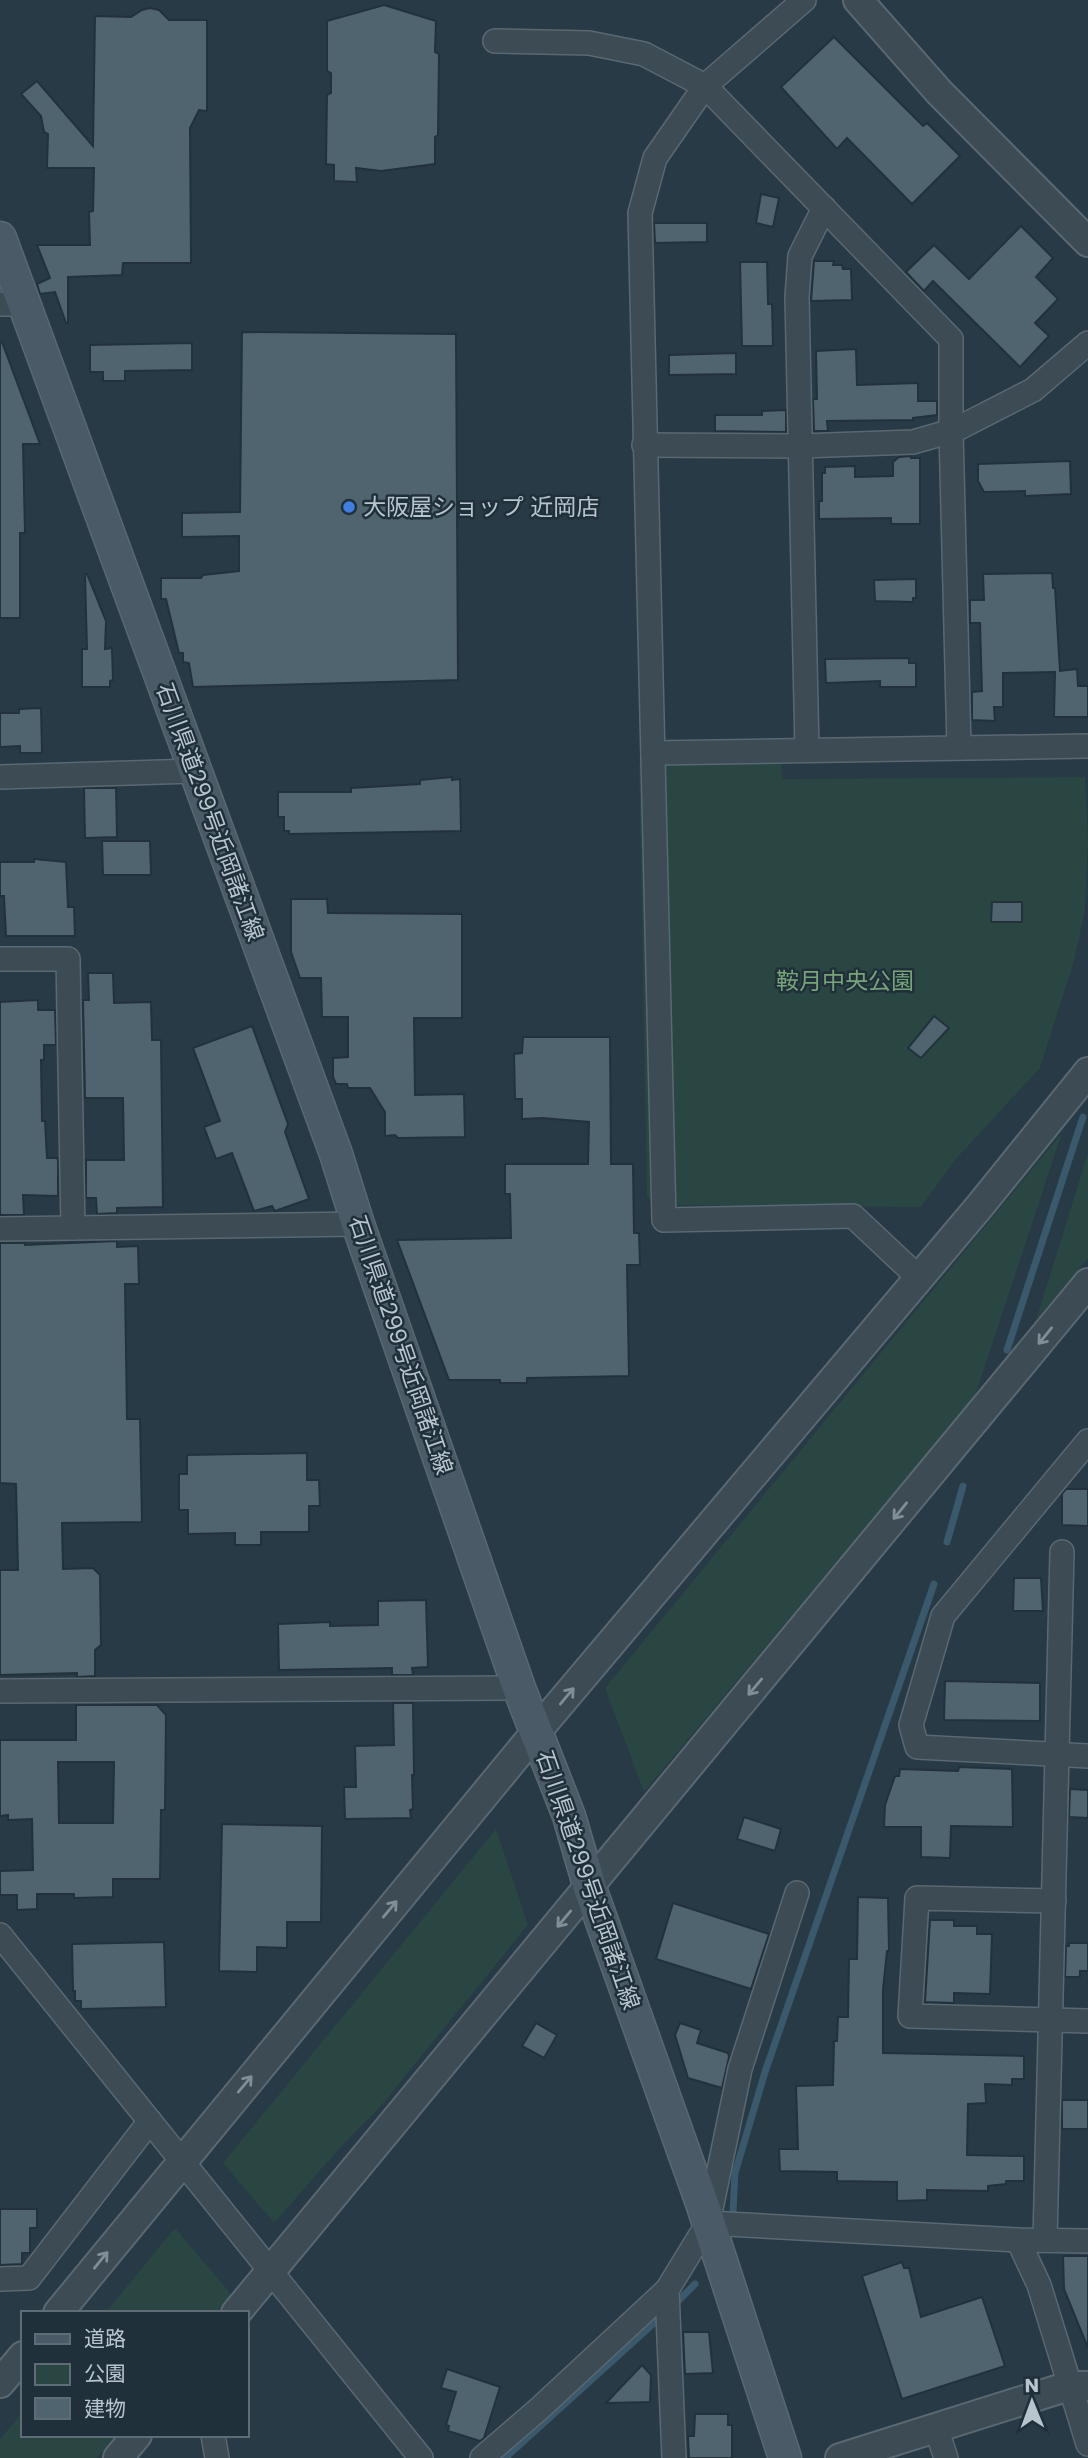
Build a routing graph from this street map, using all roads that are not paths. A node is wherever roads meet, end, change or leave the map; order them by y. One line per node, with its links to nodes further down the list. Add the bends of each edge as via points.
1 (804, 0): 4 (street)
2 (858, 0): 7 (street, via 939,92)
3 (495, 41): 4 (street, via 589,43 644,54)
4 (705, 86): 5 (street); 11 (street, via 654,158 640,213)
5 (824, 208): 10 (street, via 951,339); 12 (street, via 800,256)
6 (0, 238): 8 (main road, 石川県道299号近岡諸江線)
7 (1088, 242)
8 (12, 304): 17 (main road, 石川県道299号近岡諸江線)
9 (1088, 343): 10 (street, via 1033,390)
10 (951, 431): 12 (street, via 913,442); 14 (street)
11 (645, 445): 12 (street); 16 (street)
12 (801, 446): 15 (street)
13 (1088, 746): 14 (street)
14 (959, 748): 15 (street)
15 (807, 750): 16 (street)
16 (653, 753): 24 (street, via 664,1220 853,1216)
17 (194, 771): 18 (street); 21 (main road, 石川県道299号近岡諸江線)
18 (0, 777)
19 (0, 959): 22 (street, via 68,959)
20 (1088, 1072): 24 (street)
21 (358, 1224): 22 (street); 28 (main road, 石川県道299号近岡諸江線)
22 (73, 1228): 23 (street)
23 (0, 1229)
24 (919, 1278): 30 (street, one-way to 24)
25 (1088, 1283): 33 (street, one-way to 33)
26 (1088, 1441): 31 (street, via 943,1616 911,1725 918,1747)
27 (1062, 1552): 31 (street)
28 (519, 1688): 29 (street); 30 (main road, 石川県道299号近岡諸江線)
29 (0, 1691)
30 (536, 1732): 33 (main road, 石川県道299号近岡諸江線, via 569,1816); 40 (street, one-way to 30)
31 (1057, 1754): 32 (street); 35 (street)
32 (1088, 1756)
33 (590, 1888): 41 (main road, 石川県道299号近岡諸江線); 45 (street, one-way to 45)
34 (797, 1893): 41 (street, via 740,2069)
35 (1054, 1901): 37 (street); 37 (street, via 917,1898 911,2016)
36 (0, 1935): 39 (street)
37 (1051, 2020): 38 (street); 43 (street)
38 (1088, 2021)
39 (150, 2121): 40 (street); 46 (street, via 29,2278)
40 (182, 2160): 45 (street); 48 (street, one-way to 40)
41 (708, 2223): 42 (street); 47 (street); 62 (main road, 石川県道299号近岡諸江線)
42 (1018, 2240): 43 (street); 52 (street)
43 (1045, 2241): 44 (street)
44 (1088, 2241)
45 (270, 2272): 49 (street); 59 (street)
46 (0, 2278)
47 (667, 2295): 60 (street); 61 (street)
48 (60, 2311)
49 (238, 2311)
50 (21, 2358): 51 (street)
51 (0, 2384)
52 (1078, 2386): 53 (street); 56 (street)
53 (936, 2428): 63 (street); 64 (street)
54 (135, 2437): 57 (street)
55 (214, 2437): 58 (street)
56 (1088, 2444)
57 (118, 2458)
58 (217, 2458)
59 (421, 2458)
60 (482, 2458)
61 (674, 2458)
62 (785, 2458)
63 (840, 2458)
64 (946, 2458)

